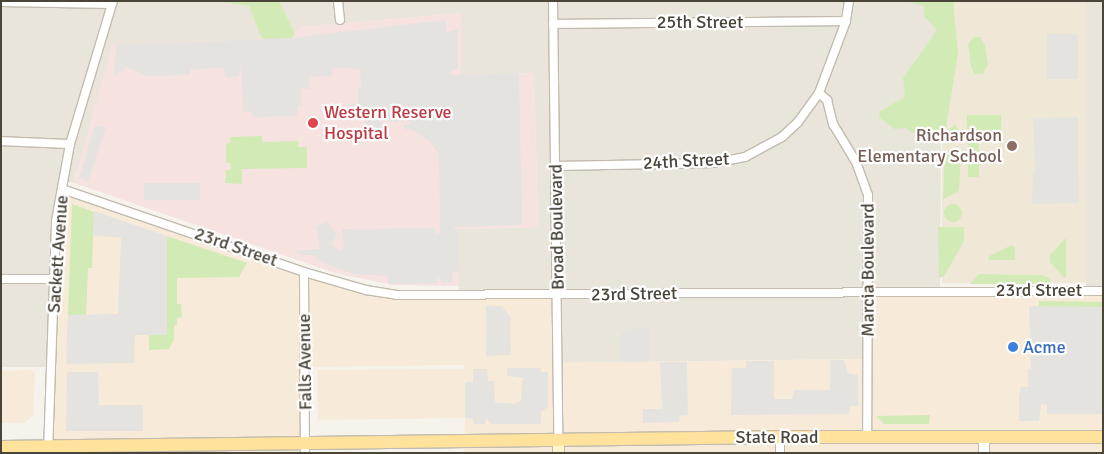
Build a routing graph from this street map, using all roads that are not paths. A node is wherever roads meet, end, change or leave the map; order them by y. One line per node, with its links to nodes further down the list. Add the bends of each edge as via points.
1 (338, 1): 6 (street)
2 (553, 1): 8 (street, Broad Boulevard)
3 (849, 1): 7 (street)
4 (1, 2): 5 (street)
5 (112, 3): 11 (street, Sackett Avenue)
6 (340, 20)
7 (846, 21): 8 (street, 25th Street); 9 (street)
8 (553, 24): 12 (street, Broad Boulevard)
9 (819, 93): 12 (street, 24th Street, via 782,137 745,157 714,163); 18 (street, Marcia Boulevard, via 827,100 833,124 853,156 866,189)
10 (1, 141): 11 (street)
11 (70, 144): 13 (street, Sackett Avenue)
12 (556, 166): 19 (street, Broad Boulevard)
13 (62, 188): 14 (street, 23rd Street); 16 (street, Sackett Avenue, via 56,221)
14 (304, 272): 19 (street, 23rd Street, via 397,296); 26 (street, Falls Avenue)
15 (1, 279): 16 (street)
16 (55, 279): 27 (street, Sackett Avenue)
17 (1103, 290): 18 (street, 23rd Street)
18 (867, 291): 19 (street, 23rd Street); 21 (street, Marcia Boulevard)
19 (558, 295): 24 (street, Broad Boulevard)
20 (780, 437): 21 (main road, State Road); 24 (main road, State Road); 29 (street)
21 (867, 437): 22 (main road, State Road)
22 (984, 437): 23 (main road, State Road); 30 (street)
23 (1103, 437)
24 (558, 439): 26 (main road, State Road); 28 (main road, Broad Boulevard)
25 (1, 447): 27 (main road, State Road)
26 (305, 448): 27 (main road, State Road)
27 (48, 450)
28 (558, 453)
29 (780, 453)
30 (984, 453)

